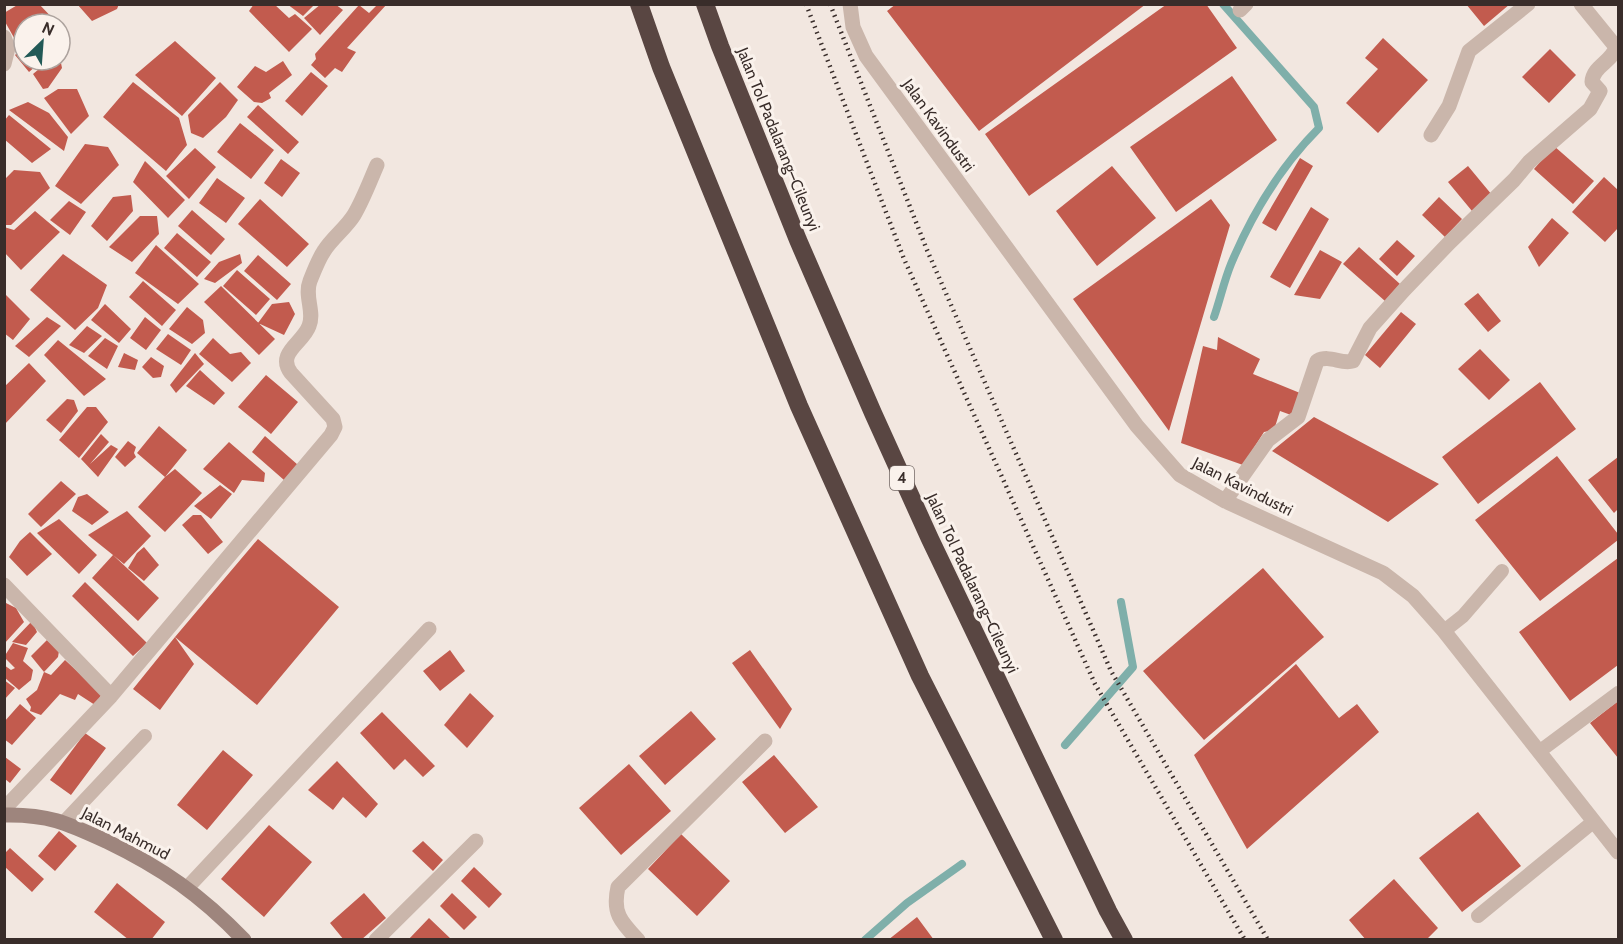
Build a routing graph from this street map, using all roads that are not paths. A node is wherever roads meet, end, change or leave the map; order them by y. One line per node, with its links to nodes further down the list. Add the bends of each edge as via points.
1 (639, 4): 31 (highway, via 808,427 920,676)
2 (705, 4): 32 (highway, Jalan Tol Padalarang–Cileunyi / 4, via 798,240 878,423)
3 (850, 4): 10 (street, Jalan Kavindustri, via 853,27 866,56 1137,426 1180,475)
4 (1528, 4): 8 (street, via 1469,51 1449,106)
5 (1581, 4): 10 (street, via 1616,47 1611,58 1594,72 1592,82 1600,91 1590,109 1528,162 1404,290 1370,328 1353,361 1317,361 1298,417 1268,440)
6 (4, 37): 7 (street, via 8,48)
7 (4, 64)
8 (1431, 135)
9 (377, 165): 16 (street, via 354,215 324,251 309,282 310,326 286,358 291,373 333,419 332,435)
10 (1225, 501): 14 (street, Jalan Kavindustri, via 1383,573 1413,596)
11 (1502, 571): 14 (lane, via 1463,616)
12 (4, 585): 16 (street)
13 (429, 629): 26 (street)
14 (1444, 631): 19 (street, Jalan Kavindustri)
15 (1618, 693): 19 (lane)
16 (111, 696): 20 (street)
17 (145, 736): 22 (lane)
18 (765, 741): 30 (street, via 618,887 615,901 620,921)
19 (1540, 751): 23 (street, Jalan Kavindustri)
20 (4, 809)
21 (4, 815): 22 (street, Jalan Mahmud)
22 (64, 822): 26 (street, Jalan Mahmud, via 143,859)
23 (1593, 822): 25 (street, Jalan Kavindustri); 27 (lane)
24 (476, 841): 29 (street)
25 (1618, 852)
26 (187, 888): 28 (street, Jalan Mahmud)
27 (1478, 916)
28 (244, 939)
29 (376, 939)
30 (638, 939)
31 (1054, 939)
32 (1124, 939)

